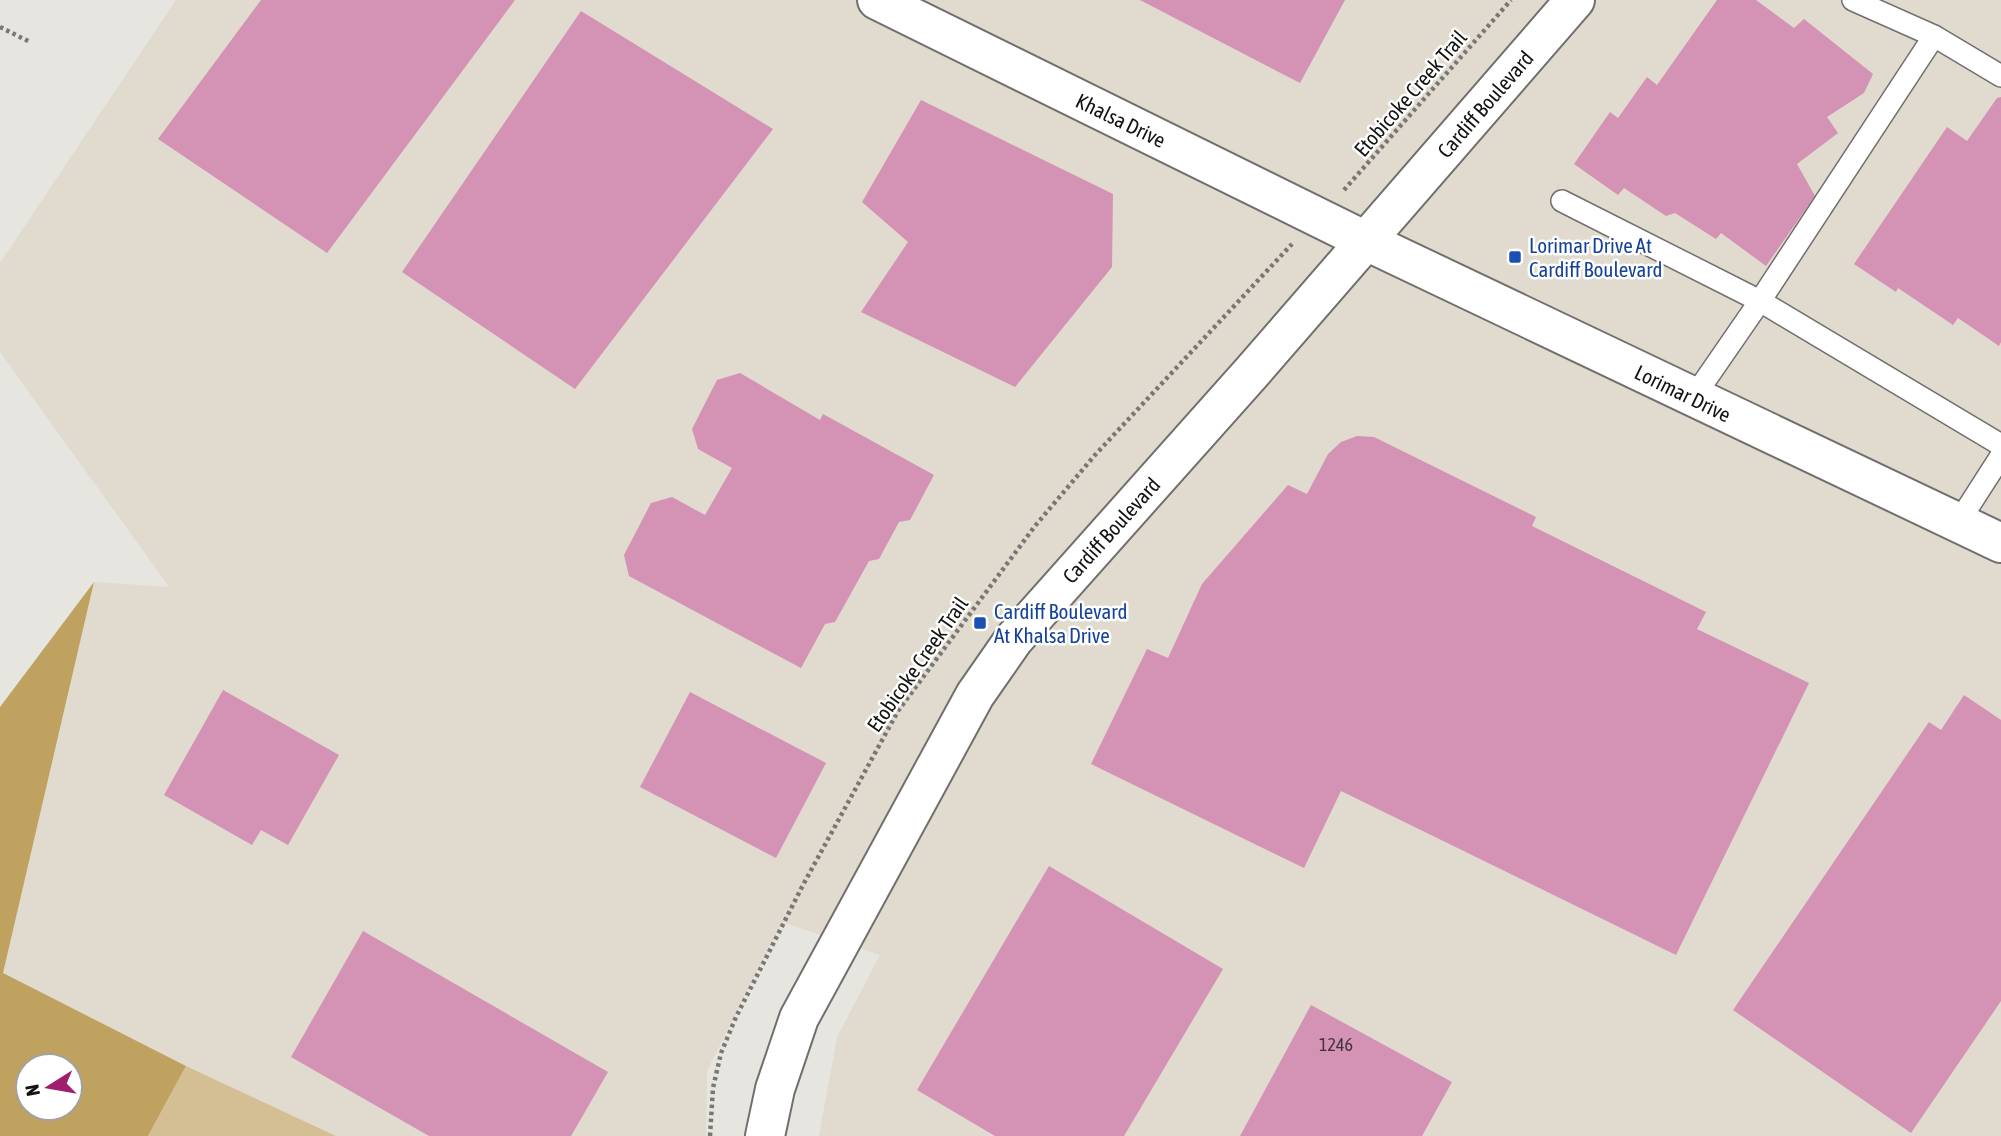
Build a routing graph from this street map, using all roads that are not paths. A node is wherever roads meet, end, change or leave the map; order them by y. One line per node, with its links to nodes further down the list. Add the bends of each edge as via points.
1 (877, 0): 7 (street, Khalsa Drive)
2 (1575, 0): 7 (street, Cardiff Boulevard)
3 (1853, 0): 4 (lane)
4 (1934, 36): 5 (lane); 8 (lane)
5 (2001, 76)
6 (1562, 201): 8 (lane)
7 (1366, 241): 9 (street, Lorimar Drive); 14 (street, Cardiff Boulevard, via 1021,631 975,695 799,1018)
8 (1760, 301): 9 (lane); 10 (lane)
9 (1693, 398): 12 (street, Lorimar Drive)
10 (2001, 445)
11 (2001, 456): 12 (lane)
12 (1958, 523): 13 (street, Lorimar Drive)
13 (2001, 543)
14 (765, 1136)

